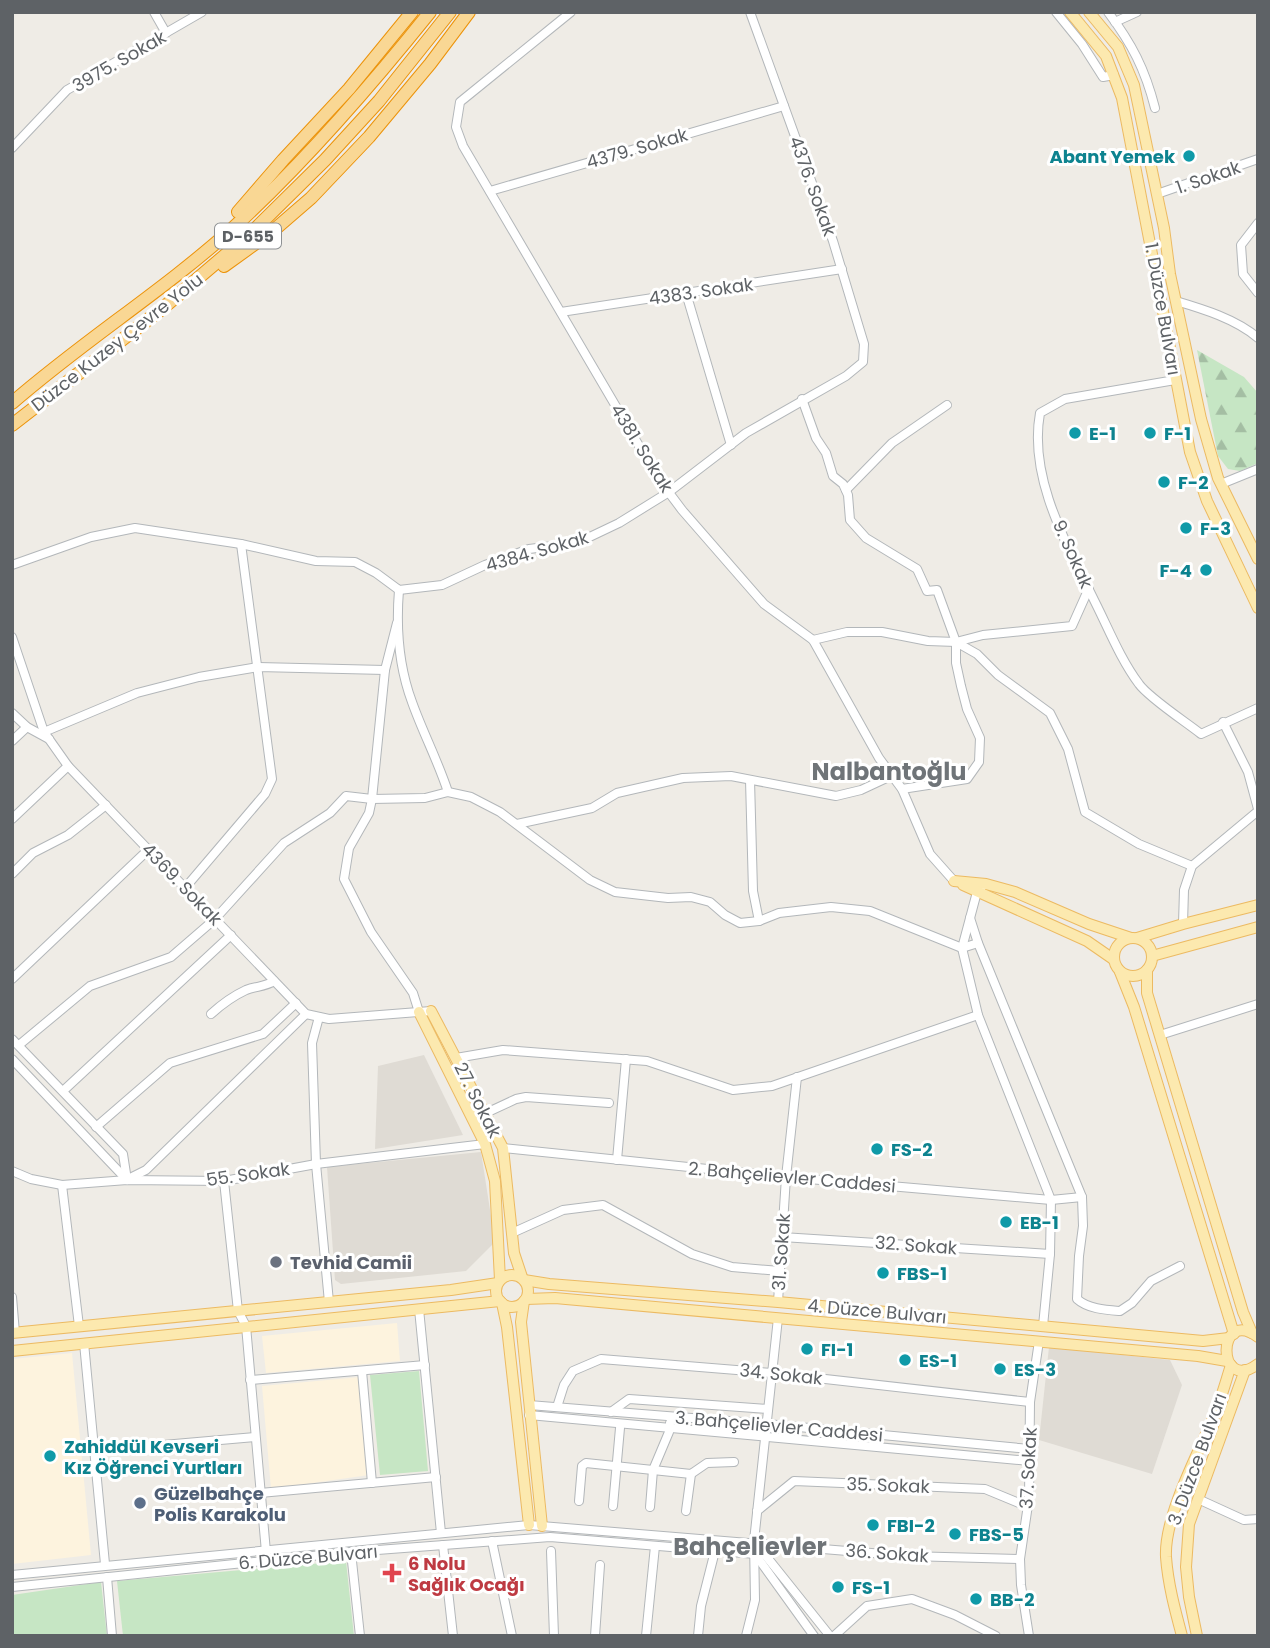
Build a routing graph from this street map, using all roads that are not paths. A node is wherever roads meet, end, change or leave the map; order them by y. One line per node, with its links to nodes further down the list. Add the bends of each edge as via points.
1 (154, 12): 15 (street)
2 (202, 12): 15 (street, 3975. Sokak)
3 (412, 12): 25 (highway, via 239,211)
4 (430, 12): 25 (highway, Düzce Kuzey Çevre Yolu / D-655, via 312,150 233,228)
5 (450, 12): 29 (highway, Düzce Kuzey Çevre Yolu / D-655, via 325,160 250,234)
6 (469, 12): 29 (highway, via 369,137 311,198 274,230)
7 (571, 12): 21 (street, 4381. Sokak, via 460,102 456,128)
8 (750, 12): 17 (street, 4376. Sokak)
9 (1056, 12): 16 (street, via 1104,77)
10 (1070, 12): 16 (main road, 1. Düzce Bulvarı, via 1093,38)
11 (1089, 12): 22 (main road, 1. Düzce Bulvarı, via 1118,47 1131,76)
12 (1108, 12): 14 (street)
13 (1137, 12): 14 (street)
14 (1115, 22): 18 (street, via 1146,75)
15 (166, 33): 19 (street, 3975. Sokak, via 67,90)
16 (1114, 75): 33 (main road, 1. Düzce Bulvarı, via 1146,215)
17 (784, 106): 21 (street, 4379. Sokak); 24 (street, 4376. Sokak)
18 (1155, 108)
19 (12, 148)
20 (1258, 159): 22 (street, 1. Sokak)
21 (490, 191): 30 (street, 4381. Sokak)
22 (1157, 194): 28 (main road, 1. Düzce Bulvarı)
23 (1258, 223): 27 (street, via 1241,244 1243,274)
24 (842, 269): 26 (street, 4383. Sokak); 32 (street, 4376. Sokak, via 863,344)
25 (157, 292): 35 (highway, Düzce Kuzey Çevre Yolu / D-655)
26 (686, 293): 30 (street, 4383. Sokak); 38 (street)
27 (1258, 293)
28 (1176, 301): 31 (street, via 1201,308); 40 (main road, 1. Düzce Bulvarı, via 1200,419)
29 (163, 308): 37 (highway, Düzce Kuzey Çevre Yolu / D-655)
30 (561, 312): 42 (street, 4381. Sokak)
31 (1258, 338)
32 (863, 362): 34 (street, 4384. Sokak)
33 (1175, 380): 46 (street, 9. Sokak, via 1065,399 1040,413 1036,436 1046,490); 48 (main road, 1. Düzce Bulvarı, via 1207,501)
34 (802, 399): 38 (street, 4384. Sokak); 41 (street, via 833,476)
35 (12, 403)
36 (947, 405): 41 (street, via 892,443)
37 (12, 425)
38 (731, 445): 42 (street, 4384. Sokak)
39 (1258, 469): 40 (street)
40 (1221, 484): 44 (main road, 1. Düzce Bulvarı)
41 (846, 490): 52 (street, via 850,520 866,538 917,569 927,592 937,590)
42 (669, 492): 47 (street, 4384. Sokak, via 577,543 529,549 442,585); 51 (street, 4381. Sokak, via 764,604)
43 (241, 544): 45 (street, via 135,528 91,537); 47 (street, via 316,561 355,562); 54 (street)
44 (1258, 559)
45 (12, 565)
46 (1089, 588): 52 (street, via 1072,626); 58 (street, 9. Sokak, via 1140,685 1201,734)
47 (399, 590): 49 (street)
48 (1258, 608)
49 (397, 623): 55 (street); 67 (street, via 410,699)
50 (12, 637): 53 (street, 4369. Sokak)
51 (813, 640): 52 (street, via 847,632 881,632); 64 (street, 4381. Sokak)
52 (956, 642): 66 (street, via 961,686 979,738 979,762 967,779); 74 (street, via 1050,713 1068,749 1085,812 1139,844)
53 (16, 661): 60 (street, 4369. Sokak)
54 (258, 667): 55 (street); 60 (street, via 137,693); 77 (street, via 272,779)
55 (385, 670): 68 (street)
56 (1258, 708): 58 (street, 9. Sokak)
57 (12, 713): 59 (street)
58 (1223, 722): 70 (street, via 1248,772)
59 (27, 727): 61 (street); 62 (street)
60 (44, 732): 61 (street, 4369. Sokak)
61 (50, 740): 63 (street, 4369. Sokak)
62 (12, 741)
63 (68, 766): 69 (street, 4369. Sokak); 71 (street)
64 (891, 776): 65 (street, via 836,796); 66 (street, 4381. Sokak)
65 (750, 780): 72 (street, via 683,778 617,793 592,808); 82 (street, via 753,891)
66 (902, 789): 76 (street, 4381. Sokak, via 930,854)
67 (448, 793): 68 (street); 72 (street, via 471,797)
68 (372, 799): 81 (street, via 346,796 330,813 284,843); 95 (street, via 349,848 344,879 371,932)
69 (106, 805): 73 (street, 4369. Sokak); 75 (street, via 68,835 33,853)
70 (1258, 810): 74 (street)
71 (12, 819)
72 (516, 824): 82 (street, via 590,880 615,892 691,897 710,902 740,923)
73 (148, 850): 77 (street, 4369. Sokak); 93 (street)
74 (1192, 866): 83 (street, via 1184,890)
75 (12, 874)
76 (954, 881): 78 (main road)
77 (185, 888): 81 (street, 4369. Sokak)
78 (981, 888): 80 (street); 86 (main road, via 1015,891); 90 (main road, via 1087,941)
79 (1258, 905): 83 (main road)
80 (970, 918): 87 (street); 88 (street)
81 (215, 919): 85 (street, 4369. Sokak); 105 (street, via 171,957 90,986)
82 (759, 921): 88 (street, via 779,913 831,907 870,911)
83 (1183, 924): 86 (main road)
84 (1258, 927): 89 (main road)
85 (230, 935): 94 (street, 4369. Sokak); 110 (street)
86 (1134, 938): 89 (main road, via 1147,945); 90 (main road, via 1116,947)
87 (978, 943): 88 (street); 123 (street)
88 (962, 948): 102 (street)
89 (1152, 956): 91 (main road)
90 (1113, 959): 92 (main road)
91 (1147, 970): 92 (main road, via 1137,976); 104 (main road, via 1147,993)
92 (1120, 972): 145 (main road)
93 (12, 979)
94 (274, 981): 96 (street, 4369. Sokak); 100 (street, via 230,998)
95 (413, 993): 98 (street); 99 (street)
96 (296, 1003): 101 (street, 4369. Sokak); 113 (street, via 262,1034 170,1063)
97 (1258, 1004): 104 (street)
98 (419, 1012): 99 (street); 103 (street); 114 (main road)
99 (431, 1012): 106 (main road, 27. Sokak)
100 (211, 1014)
101 (306, 1014): 103 (street); 120 (street, via 146,1170)
102 (978, 1015): 109 (street); 124 (street)
103 (319, 1017): 117 (street, via 312,1043)
104 (1160, 1035): 144 (main road, via 1243,1312)
105 (16, 1042): 110 (street)
106 (456, 1058): 108 (street, via 503,1051); 112 (main road, 27. Sokak)
107 (12, 1059): 120 (street)
108 (626, 1059): 109 (street, via 647,1061 733,1090 772,1086); 116 (street)
109 (797, 1077): 119 (street, 31. Sokak)
110 (63, 1091): 113 (street)
111 (609, 1103): 112 (street, via 526,1097)
112 (486, 1113): 115 (main road, 27. Sokak)
113 (96, 1126): 120 (street, via 123,1154)
114 (485, 1144): 117 (street, 55. Sokak); 131 (main road, via 495,1181)
115 (503, 1148): 116 (street, 2. Bahçelievler Caddesi); 125 (main road, 27. Sokak)
116 (617, 1160): 119 (street, 2. Bahçelievler Caddesi)
117 (316, 1164): 121 (street, 55. Sokak); 134 (street)
118 (12, 1171): 122 (street, 55. Sokak)
119 (786, 1177): 124 (street, 2. Bahçelievler Caddesi); 126 (street, 31. Sokak)
120 (127, 1180): 121 (street, 55. Sokak); 122 (street, 55. Sokak)
121 (224, 1181): 138 (street)
122 (62, 1185): 140 (street)
123 (1082, 1197): 124 (street, 2. Bahçelievler Caddesi); 128 (street, via 1076,1293 1080,1303 1120,1311 1151,1281)
124 (1051, 1200): 127 (street)
125 (512, 1233): 129 (street, via 563,1210 603,1205 692,1254 732,1267); 130 (main road, 27. Sokak)
126 (782, 1237): 127 (street, 32. Sokak); 129 (street, 31. Sokak)
127 (1050, 1254): 142 (street)
128 (1180, 1266)
129 (780, 1271): 136 (street, 31. Sokak)
130 (523, 1278): 131 (main road, via 508,1275); 133 (main road, via 528,1289); 136 (main road, 4. Düzce Bulvarı, via 548,1284)
131 (499, 1282): 134 (main road); 135 (main road)
132 (12, 1297): 143 (street)
133 (525, 1300): 135 (main road, via 516,1306); 139 (main road, 4. Düzce Bulvarı, via 555,1298); 149 (main road)
134 (330, 1302): 138 (main road)
135 (501, 1302): 137 (main road); 150 (main road)
136 (778, 1302): 142 (main road, 4. Düzce Bulvarı)
137 (419, 1309): 141 (main road); 153 (street)
138 (238, 1311): 140 (main road); 141 (street)
139 (778, 1318): 146 (main road, 4. Düzce Bulvarı); 156 (street)
140 (79, 1326): 143 (main road)
141 (246, 1326): 147 (main road); 157 (street)
142 (1043, 1326): 145 (main road, 4. Düzce Bulvarı, via 1203,1341)
143 (14, 1333)
144 (1256, 1335): 145 (main road, 4. Düzce Bulvarı, via 1246,1331)
145 (1232, 1336): 151 (main road, 3. Düzce Bulvarı, via 1225,1349)
146 (1038, 1341): 151 (main road, 4. Düzce Bulvarı); 158 (street, 37. Sokak)
147 (84, 1343): 148 (main road); 170 (street)
148 (12, 1351)
149 (524, 1356): 150 (main road); 161 (main road)
150 (511, 1358): 172 (main road)
151 (1229, 1363): 155 (main road, 4. Düzce Bulvarı); 221 (main road, 3. Düzce Bulvarı, via 1214,1419 1195,1456 1170,1529 1166,1555)
152 (1258, 1364): 155 (main road)
153 (425, 1365): 154 (street); 178 (street)
154 (362, 1370): 157 (street); 179 (street)
155 (1245, 1370): 181 (main road, 3. Düzce Bulvarı)
156 (772, 1373): 158 (street, 34. Sokak); 159 (street, 34. Sokak, via 601,1359 573,1371); 160 (street)
157 (250, 1380): 168 (street)
158 (1030, 1402): 169 (street, 37. Sokak)
159 (557, 1408): 161 (street, 3. Bahçelievler Caddesi); 162 (street, 3. Bahçelievler Caddesi)
160 (768, 1409): 162 (street, via 629,1399); 164 (street)
161 (529, 1410): 165 (street, 3. Bahçelievler Caddesi); 171 (main road)
162 (611, 1412): 163 (street, 3. Bahçelievler Caddesi)
163 (671, 1417): 164 (street, 3. Bahçelievler Caddesi); 165 (street)
164 (767, 1424): 167 (street); 169 (street, 3. Bahçelievler Caddesi)
165 (670, 1427): 167 (street, 3. Bahçelievler Caddesi); 176 (street)
166 (620, 1428): 175 (street)
167 (765, 1435): 173 (street, 3. Bahçelievler Caddesi); 187 (street)
168 (255, 1437): 170 (street); 180 (street)
169 (1030, 1449): 173 (street, 37. Sokak)
170 (94, 1451): 203 (street)
171 (534, 1454): 172 (main road); 190 (main road)
172 (522, 1455): 189 (main road)
173 (1030, 1461): 184 (street, 37. Sokak)
174 (734, 1462): 177 (street, via 707,1463)
175 (617, 1466): 176 (street); 182 (street, via 584,1464); 183 (street)
176 (653, 1470): 177 (street); 185 (street)
177 (691, 1474): 186 (street)
178 (436, 1478): 179 (street); 191 (street)
179 (372, 1483): 180 (street)
180 (260, 1493): 196 (street)
181 (1198, 1499): 188 (street, via 1244,1520); 222 (main road, 3. Düzce Bulvarı, via 1189,1524 1186,1567)
182 (579, 1502)
183 (613, 1506)
184 (1027, 1506): 187 (street, 35. Sokak, via 985,1489 794,1481); 201 (street, 37. Sokak)
185 (650, 1507)
186 (686, 1511)
187 (757, 1511): 193 (street)
188 (1258, 1519)
189 (529, 1525): 190 (street, 6. Düzce Bulvarı); 191 (street, 6. Düzce Bulvarı)
190 (542, 1526): 193 (street, 6. Düzce Bulvarı)
191 (441, 1533): 196 (street, 6. Düzce Bulvarı)
192 (492, 1541): 194 (street, 6. Düzce Bulvarı); 195 (street, 6. Düzce Bulvarı, via 550,1537); 211 (street)
193 (754, 1541): 200 (street); 201 (street, 36. Sokak, via 908,1556); 218 (street)
194 (443, 1545): 199 (street, 6. Düzce Bulvarı); 210 (street)
195 (655, 1546): 198 (street, 6. Düzce Bulvarı); 214 (street)
196 (265, 1549): 202 (street); 203 (street, 6. Düzce Bulvarı)
197 (551, 1551): 212 (street)
198 (715, 1551): 200 (street, 6. Düzce Bulvarı); 215 (street)
199 (351, 1552): 202 (street, 6. Düzce Bulvarı); 209 (street)
200 (754, 1554): 216 (street, via 755,1600); 217 (street)
201 (1020, 1559): 220 (street, 37. Sokak)
202 (267, 1560): 206 (street, 6. Düzce Bulvarı)
203 (105, 1564): 205 (street, 6. Düzce Bulvarı)
204 (600, 1565): 213 (street)
205 (12, 1575)
206 (107, 1577): 207 (street, 6. Düzce Bulvarı); 208 (street)
207 (12, 1587)
208 (112, 1636)
209 (360, 1636)
210 (453, 1636)
211 (512, 1636)
212 (554, 1636)
213 (595, 1636)
214 (646, 1636)
215 (698, 1636)
216 (746, 1636)
217 (814, 1636)
218 (832, 1636): 219 (street, via 867,1606 912,1599)
219 (996, 1636)
220 (1029, 1636)
221 (1182, 1636)
222 (1197, 1636)

